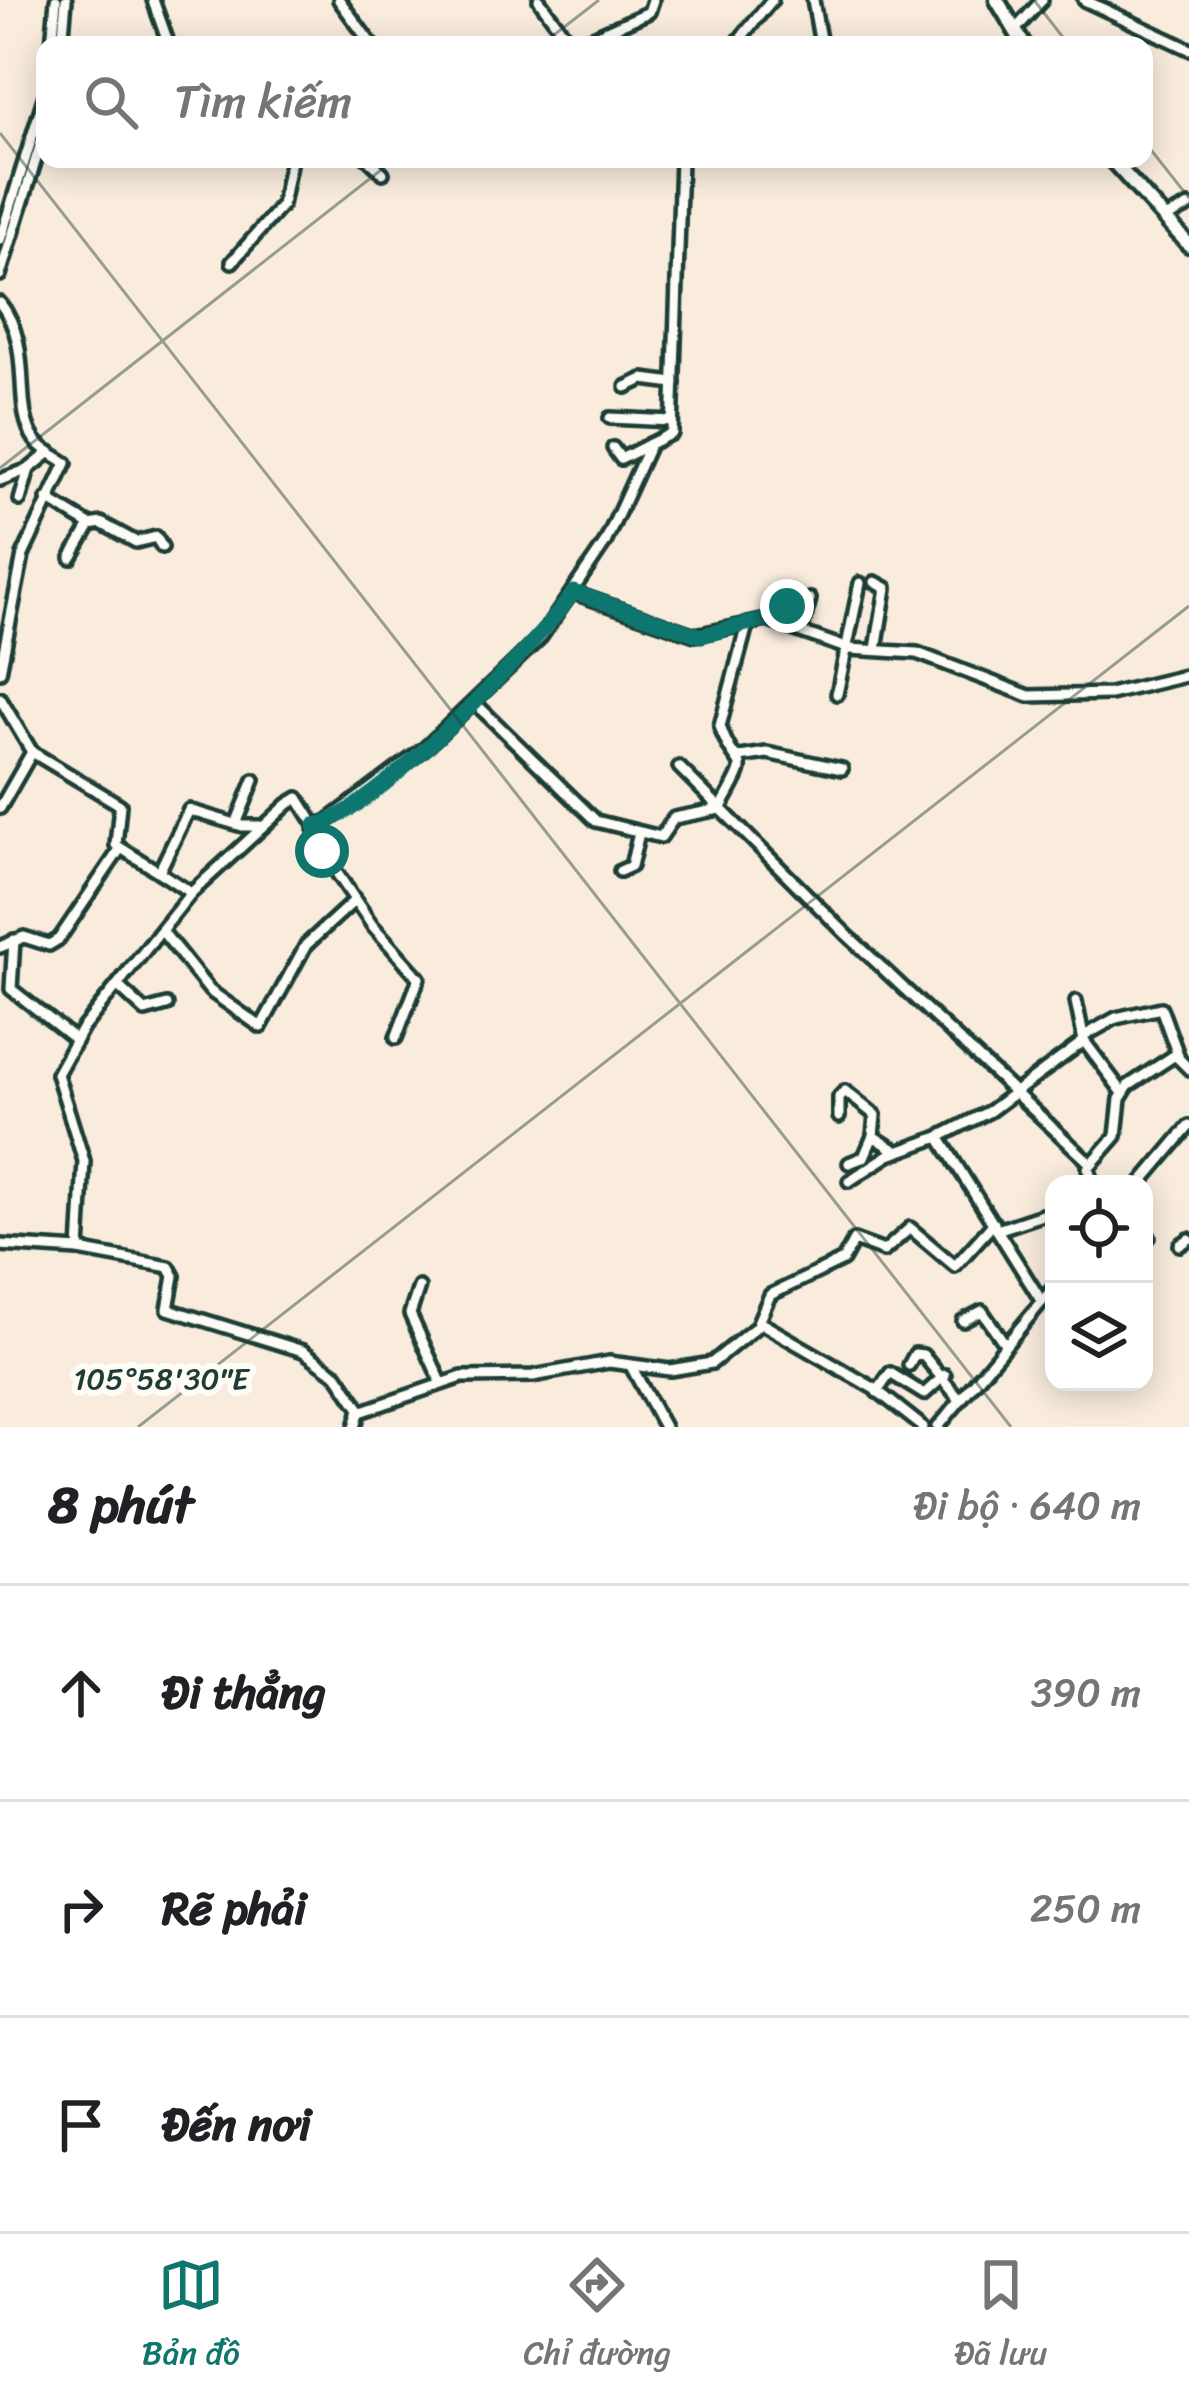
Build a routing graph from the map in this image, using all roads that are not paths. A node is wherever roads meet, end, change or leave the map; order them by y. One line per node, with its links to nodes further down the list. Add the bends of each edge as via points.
1 (56, 0): 14 (street)
2 (66, 0): 15 (street)
3 (339, 0): 17 (street)
4 (539, 0): 18 (street)
5 (653, 0): 12 (street, via 649,12)
6 (772, 0): 21 (street)
7 (813, 0): 22 (street)
8 (997, 0): 13 (main road)
9 (1042, 0): 13 (street)
10 (1084, 0): 24 (street)
11 (160, 2): 16 (street)
12 (609, 30): 19 (street); 20 (street)
13 (1015, 31): 23 (main road)
14 (53, 36)
15 (63, 36)
16 (168, 36)
17 (365, 36)
18 (566, 36)
19 (595, 36)
20 (613, 36)
21 (743, 36)
22 (819, 36)
23 (1018, 36)
24 (1189, 49)
25 (36, 124): 34 (street)
26 (36, 159): 37 (street)
27 (290, 168): 36 (street, via 282,205)
28 (378, 168): 31 (street)
29 (681, 168): 39 (street)
30 (1119, 168): 33 (main road)
31 (383, 173)
32 (1189, 206): 33 (street)
33 (1165, 218): 35 (main road)
34 (0, 240)
35 (1189, 245)
36 (232, 262)
37 (0, 274)
38 (0, 303): 45 (street, via 18,333 31,432)
39 (674, 383): 40 (street, via 643,379); 42 (street)
40 (626, 387)
41 (610, 418): 42 (street)
42 (673, 421): 43 (street, via 672,433)
43 (650, 444): 44 (street, via 621,458); 55 (street, via 629,500)
44 (613, 448)
45 (50, 452): 46 (street); 48 (street, via 66,463)
46 (29, 469): 47 (street); 49 (street)
47 (0, 481)
48 (46, 499): 50 (street); 58 (street)
49 (20, 500)
50 (90, 525): 51 (street, via 136,542 156,537); 52 (street)
51 (162, 547)
52 (71, 558)
53 (875, 582): 60 (street, via 886,588)
54 (860, 583): 61 (street)
55 (574, 592): 56 (street, via 701,636); 66 (street)
56 (747, 625): 57 (street); 68 (street, via 720,726)
57 (783, 625): 59 (street); 59 (street, via 787,606 804,600)
58 (4, 627): 62 (street)
59 (801, 632): 61 (street)
60 (876, 649): 61 (street); 63 (street, via 926,655 1029,696 1096,696)
61 (849, 650): 64 (street)
62 (0, 671)
63 (1189, 675)
64 (836, 694)
65 (0, 698): 67 (street)
66 (475, 703): 76 (street, via 422,751); 77 (street, via 591,818)
67 (32, 752): 72 (street); 78 (street, via 120,805)
68 (740, 757): 70 (street, via 767,753); 73 (street, via 742,771)
69 (679, 767): 73 (street)
70 (842, 770)
71 (254, 780): 74 (street)
72 (0, 808)
73 (720, 809): 77 (street, via 668,821 661,837); 94 (street)
74 (236, 824): 75 (street); 80 (street, via 189,809)
75 (264, 825): 76 (street, via 298,798); 81 (street)
76 (315, 825): 82 (street, via 316,842)
77 (639, 833): 79 (street, via 632,866)
78 (120, 849): 80 (street); 84 (street, via 59,940)
79 (620, 871)
80 (158, 872): 81 (street)
81 (191, 893): 83 (street)
82 (355, 900): 83 (street, via 306,945 261,1027 210,991); 89 (street, via 419,977)
83 (162, 931): 86 (street)
84 (14, 940): 85 (street); 91 (street, via 11,989)
85 (0, 947)
86 (118, 986): 88 (street, via 145,1011); 91 (street)
87 (1076, 1001): 90 (street)
88 (167, 1005)
89 (396, 1038)
90 (1084, 1039): 92 (street, via 1116,1018 1161,1008); 94 (street); 95 (street)
91 (76, 1040): 109 (street, via 57,1074 84,1161)
92 (1178, 1055): 93 (street); 95 (street)
93 (1189, 1069)
94 (1016, 1092): 99 (street); 102 (street)
95 (1123, 1093): 102 (street, via 1116,1136)
96 (839, 1117): 98 (street, via 845,1091 875,1115)
97 (1189, 1126): 104 (street)
98 (873, 1136): 100 (street); 101 (street, via 864,1157)
99 (939, 1137): 100 (street); 107 (street)
100 (898, 1152): 105 (street)
101 (849, 1162)
102 (1091, 1164): 103 (street)
103 (1089, 1175)
104 (1148, 1175)
105 (849, 1181)
106 (1045, 1213): 107 (street)
107 (995, 1226): 112 (street); 114 (street, via 955,1266 910,1228 884,1251 857,1239 843,1261 770,1295)
108 (0, 1245): 109 (street)
109 (80, 1250): 122 (street, via 169,1267 168,1309 303,1351 338,1375)
110 (419, 1288): 119 (street, via 410,1314)
111 (1045, 1298): 112 (street)
112 (1042, 1302): 115 (street)
113 (963, 1321): 115 (street, via 982,1311)
114 (759, 1322): 117 (street, via 712,1363); 120 (street)
115 (1006, 1344): 121 (street)
116 (909, 1365): 118 (street, via 919,1353)
117 (632, 1367): 119 (street, via 609,1362); 124 (street)
118 (945, 1375): 120 (street, via 924,1394 890,1372); 121 (street)
119 (441, 1382): 122 (street)
120 (877, 1391): 125 (street)
121 (960, 1400): 126 (street)
122 (360, 1412): 123 (street)
123 (350, 1426)
124 (664, 1427)
125 (923, 1427)
126 (938, 1427)

